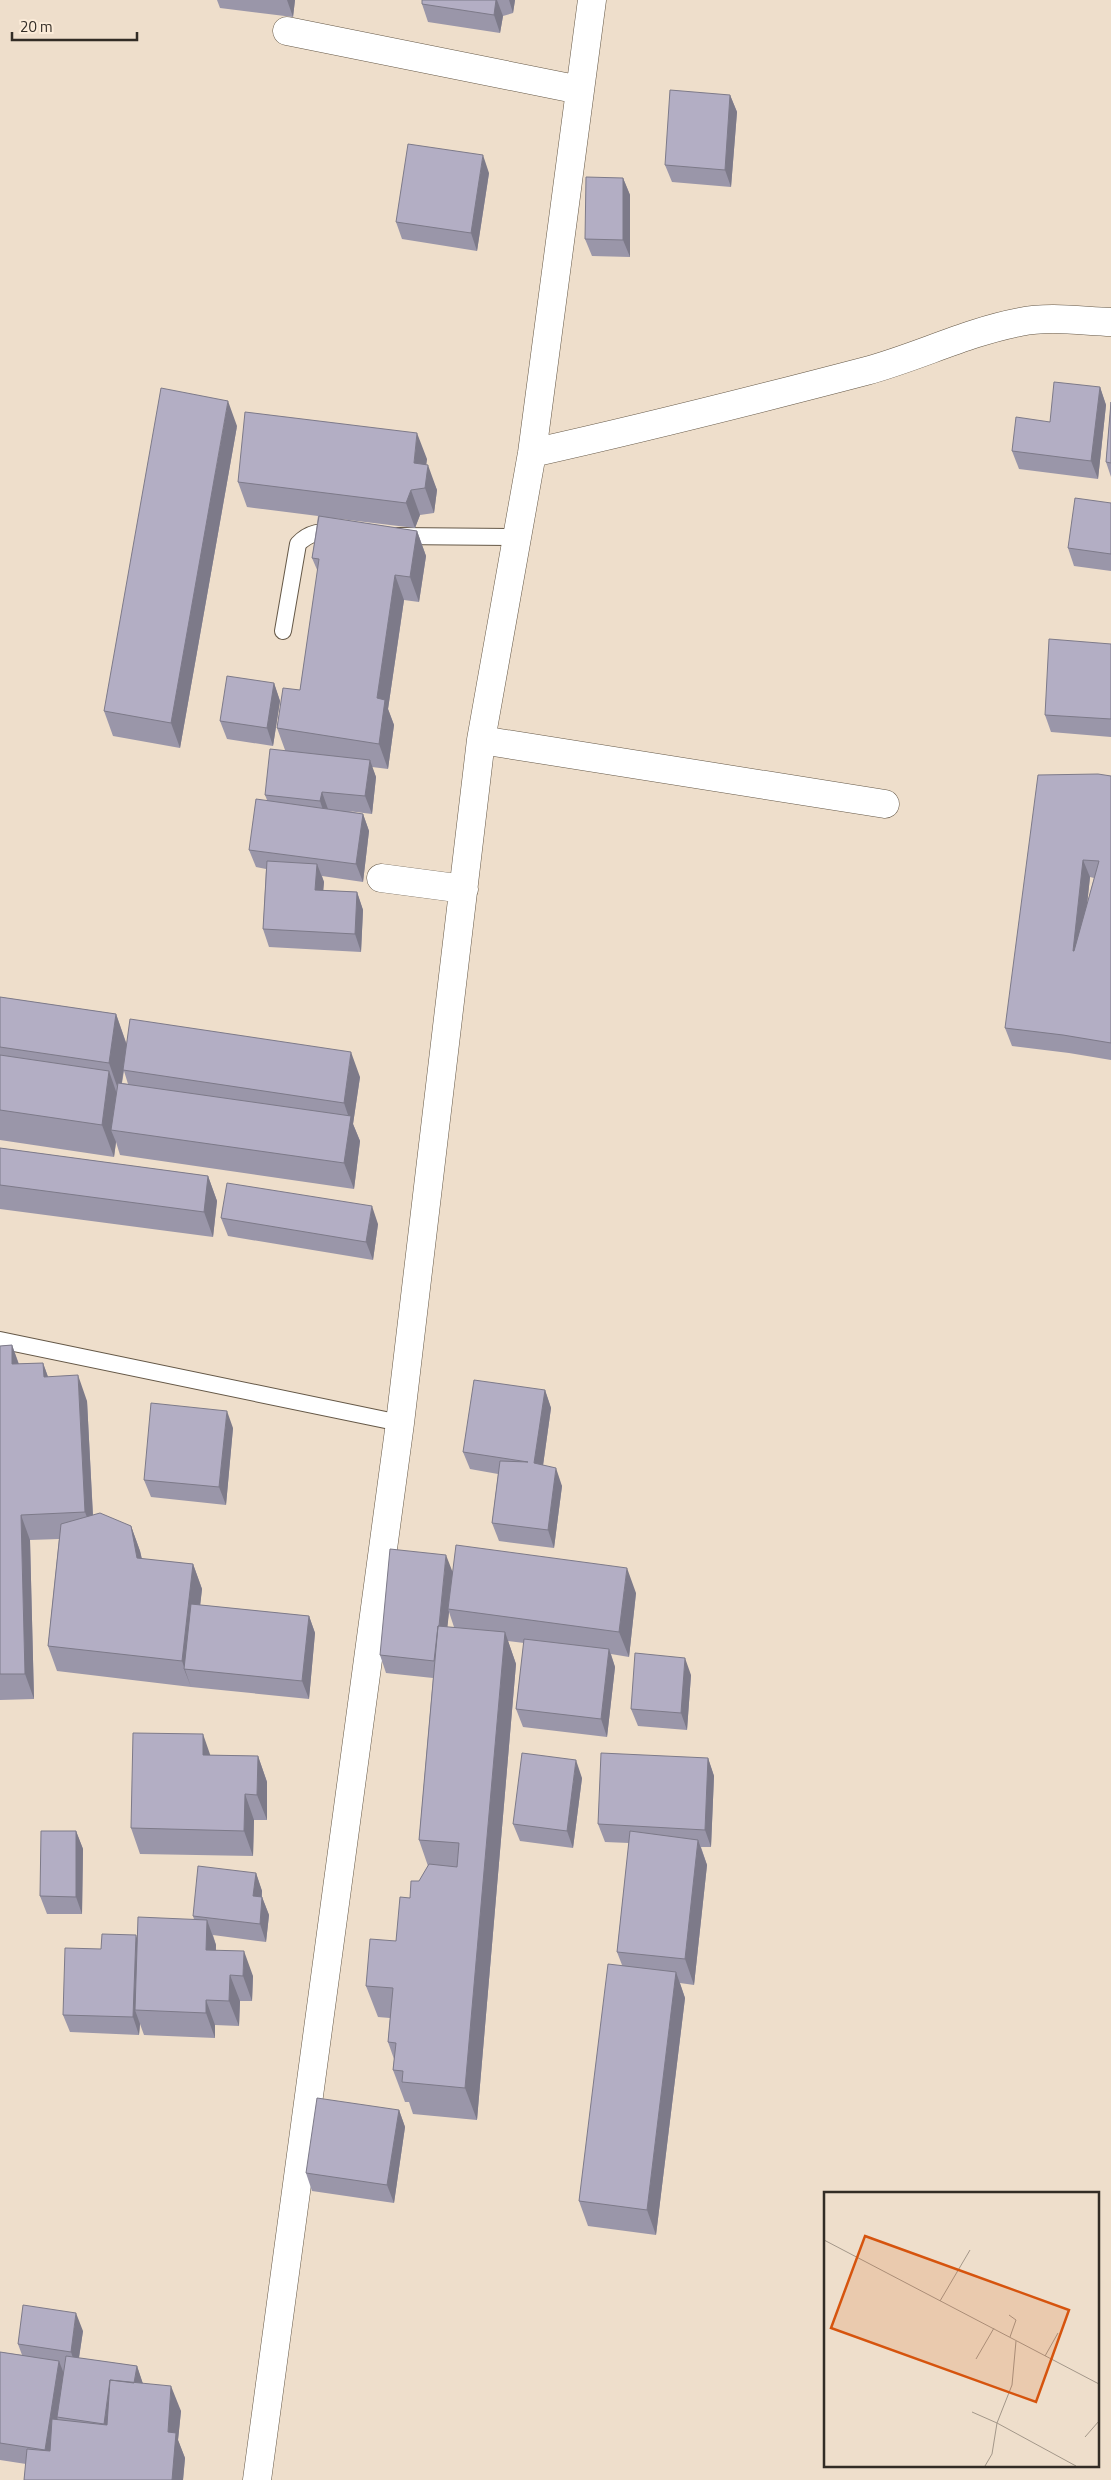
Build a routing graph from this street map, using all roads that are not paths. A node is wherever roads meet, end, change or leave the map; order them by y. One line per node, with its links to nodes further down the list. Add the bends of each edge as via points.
1 (592, 0): 3 (street)
2 (286, 31): 3 (street)
3 (580, 90): 5 (street)
4 (1111, 322): 5 (street, via 1022,321 876,368 675,421)
5 (532, 453): 8 (street)
6 (352, 533): 9 (lane, via 324,531 305,536 298,544)
7 (379, 535): 8 (lane)
8 (517, 537): 10 (street)
9 (283, 631)
10 (481, 740): 11 (street); 13 (street)
11 (886, 804)
12 (381, 878): 13 (street)
13 (464, 889): 15 (street)
14 (0, 1340): 15 (lane)
15 (400, 1423): 16 (street)
16 (257, 2480)

